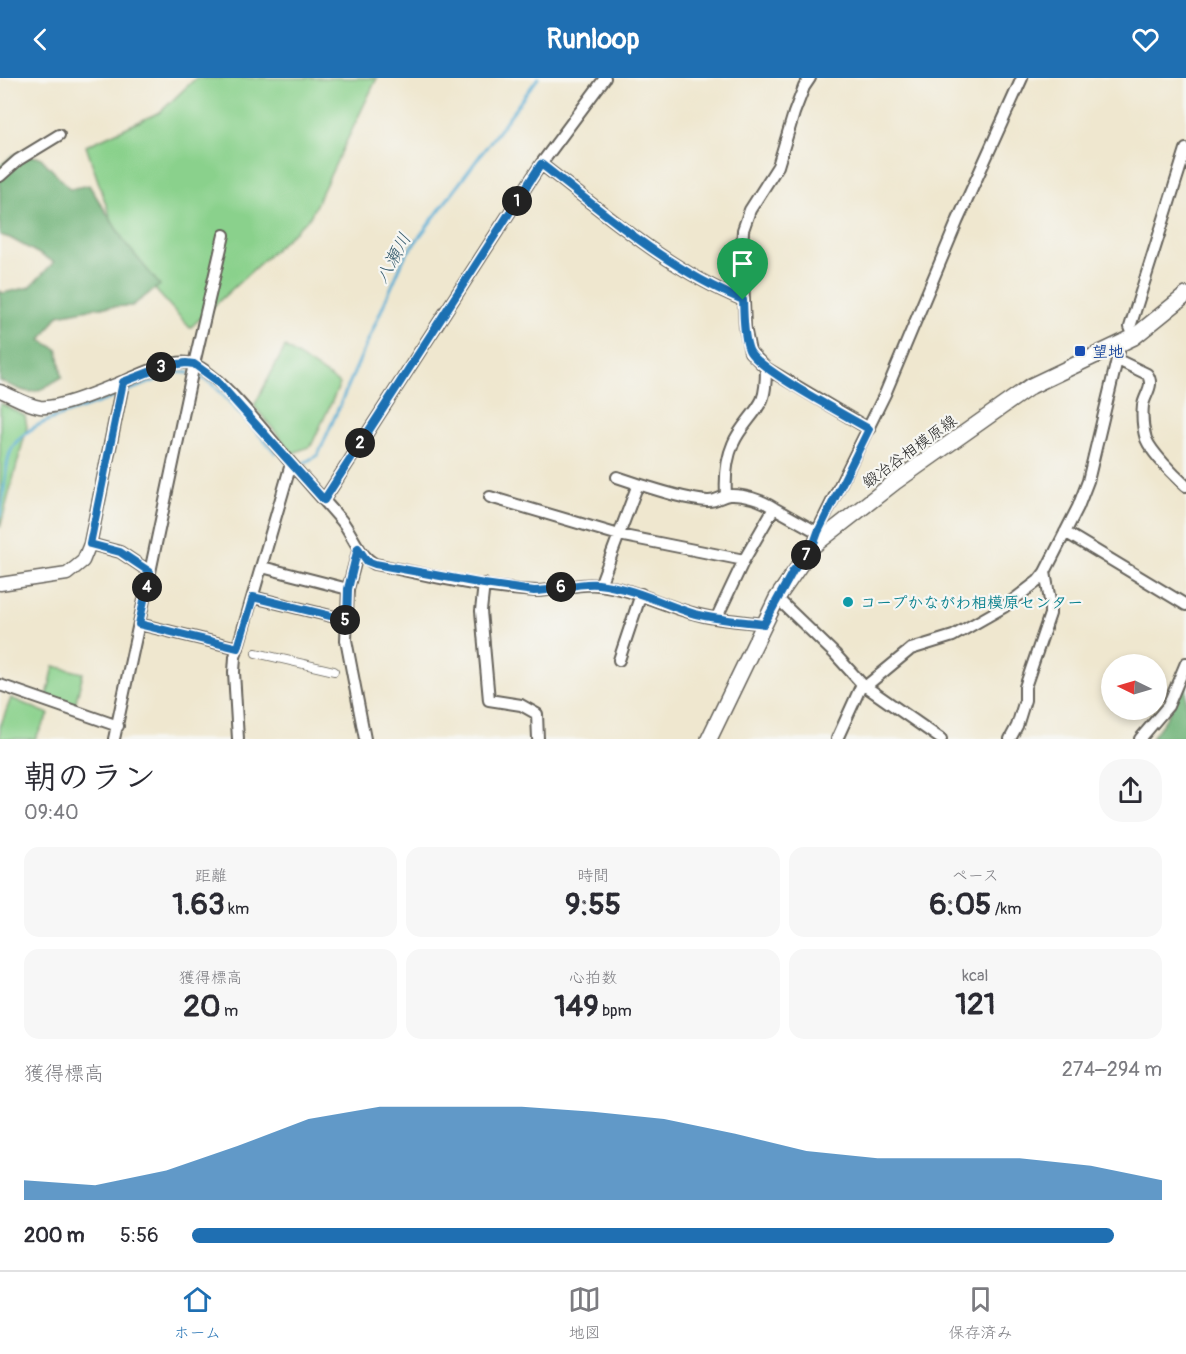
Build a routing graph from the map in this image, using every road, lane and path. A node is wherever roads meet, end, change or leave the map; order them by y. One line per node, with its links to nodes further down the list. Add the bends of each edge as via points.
1 (605, 78): 6 (street)
2 (810, 78): 10 (street, via 794,113 778,166 750,210 744,230)
3 (1022, 78): 17 (street)
4 (59, 135): 7 (street)
5 (1186, 149): 11 (street)
6 (541, 164): 10 (street, via 687,273); 24 (street)
7 (0, 176)
8 (224, 235): 13 (street)
9 (1186, 295): 11 (main road, 鍛冶谷相模原線)
10 (743, 300): 14 (street, via 750,352)
11 (1127, 340): 12 (street); 28 (main road, 鍛冶谷相模原線, via 1031,386)
12 (1118, 360): 21 (street, via 1150,378 1143,405 1147,440); 26 (street, via 1088,481)
13 (194, 366): 15 (street, via 165,366); 18 (street, via 216,380); 33 (street)
14 (766, 368): 17 (street); 22 (street, via 763,397 733,444)
15 (122, 385): 16 (street, via 42,407); 29 (street)
16 (0, 391)
17 (869, 429): 28 (street)
18 (291, 464): 24 (street); 32 (street)
19 (617, 477): 20 (street)
20 (638, 484): 22 (street, via 705,501); 27 (street)
21 (1186, 486)
22 (726, 495): 25 (street, via 740,495)
23 (490, 497): 27 (street)
24 (324, 500): 30 (street, via 350,530)
25 (774, 507): 28 (street); 31 (street)
26 (1065, 532): 34 (street); 42 (street)
27 (619, 535): 31 (street); 37 (street)
28 (815, 539): 41 (main road, 鍛冶谷相模原線)
29 (90, 544): 33 (street, via 120,552); 35 (street, via 83,561 67,574)
30 (358, 548): 36 (street, via 367,561 375,564); 38 (street)
31 (744, 560): 43 (street)
32 (262, 567): 38 (street); 40 (street)
33 (150, 572): 45 (street)
34 (1045, 572): 53 (street, via 1004,607 953,636 911,649); 62 (street, via 1050,614)
35 (0, 584)
36 (484, 584): 37 (street, via 545,591 579,584); 58 (street, via 481,610 489,700 521,705 537,714)
37 (600, 585): 39 (street)
38 (348, 589): 44 (street)
39 (641, 594): 43 (street, via 697,615); 49 (street)
40 (253, 597): 44 (street); 47 (street)
41 (777, 598): 46 (main road, 鍛冶谷相模原線); 53 (street)
42 (1186, 605)
43 (717, 617): 46 (street)
44 (347, 620): 57 (street, via 346,640)
45 (139, 624): 47 (street); 54 (street)
46 (764, 624): 59 (main road, 鍛冶谷相模原線)
47 (238, 648): 56 (street, via 234,672)
48 (256, 653): 51 (street)
49 (619, 660)
50 (1185, 669): 63 (street, via 1168,706)
51 (334, 671)
52 (0, 685): 54 (street)
53 (864, 685): 60 (street); 61 (street)
54 (118, 726): 55 (street)
55 (114, 739)
56 (238, 739)
57 (365, 739)
58 (538, 739)
59 (709, 739)
60 (837, 739)
61 (941, 739)
62 (1010, 739)
63 (1140, 739)

